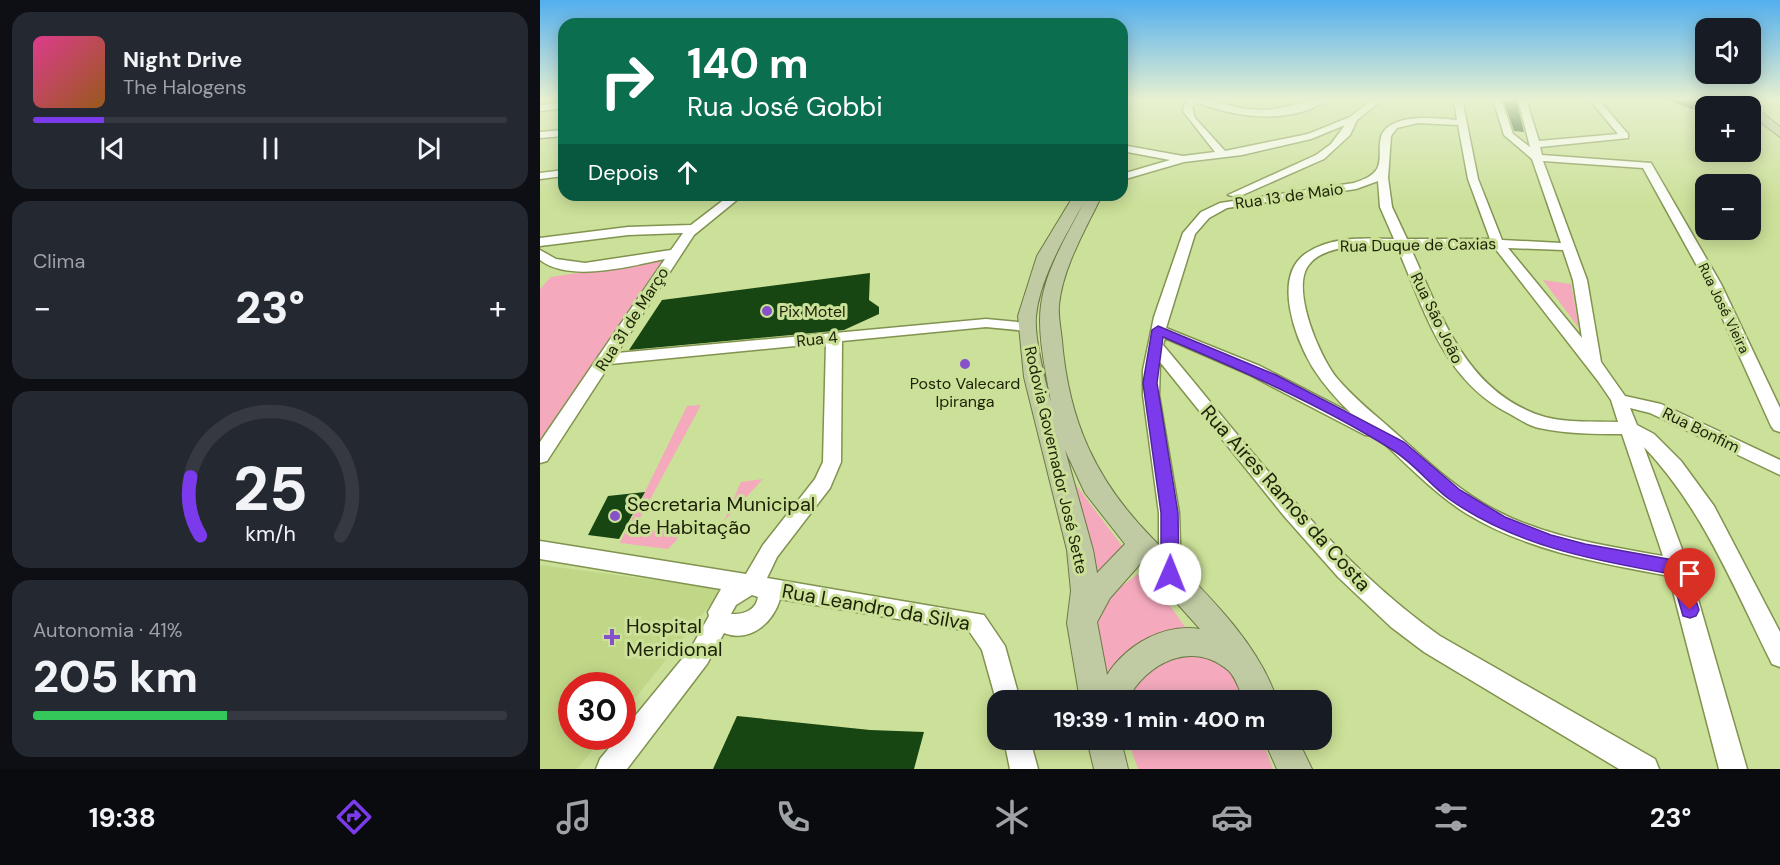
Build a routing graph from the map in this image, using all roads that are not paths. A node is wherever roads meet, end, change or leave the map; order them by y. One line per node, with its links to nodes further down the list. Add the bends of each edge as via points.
1 (1206, 135): 11 (street)
2 (1311, 135): 11 (street)
3 (1345, 135): 20 (street, via 1313,160 1235,194)
4 (1387, 135): 13 (street, Rua São João)
5 (1465, 135): 23 (street, via 1473,179)
6 (1509, 135): 10 (street)
7 (1532, 135): 10 (street)
8 (1623, 135): 10 (street)
9 (1128, 149): 12 (street)
10 (1536, 151): 25 (street); 35 (street, Rua José Vieira, via 1647,165 1714,284)
11 (1223, 154): 12 (street)
12 (1183, 159): 16 (street)
13 (1383, 169): 20 (street, Rua 13 de Maio, via 1375,178 1356,186 1236,202); 24 (street, Rua São João, via 1386,207)
14 (541, 173): 15 (street)
15 (558, 173)
16 (1128, 175)
17 (729, 201): 21 (street, Rua 31 de Março)
18 (1077, 201): 28 (main road, Rodovia Governador José Sette, via 1045,256)
19 (1092, 201): 32 (main road, Rodovia Governador José Sette, via 1064,257 1050,305)
20 (1204, 215): 30 (street, via 1189,233)
21 (692, 229): 22 (street); 26 (street, Rua 31 de Março)
22 (540, 242)
23 (1497, 242): 24 (street, Rua Duque de Caxias); 25 (street, Rua Duque de Caxias); 33 (street)
24 (1401, 243): 36 (street, Rua São João, via 1449,349 1473,381 1504,404 1540,422 1570,428); 37 (street, Rua Duque de Caxias, via 1360,243 1322,249 1304,260 1295,276 1302,323 1320,368 1342,396)
25 (1568, 247): 33 (street, via 1585,300)
26 (676, 253): 27 (street, via 579,268 561,266); 31 (street, Rua 31 de Março)
27 (540, 254)
28 (1027, 327): 29 (street, Rua 4, via 999,323); 32 (main road, via 1044,334); 48 (main road, Rodovia Governador José Sette, via 1034,377 1080,550 1085,591)
29 (834, 337): 31 (street, Rua 4); 44 (street, via 832,462 823,483 770,551)
30 (1157, 337): 37 (street, via 1279,383); 43 (street, via 1150,383 1169,513); 61 (street, Rua Aires Ramos da Costa, via 1291,510 1399,620 1432,644)
31 (607, 360): 38 (street, Rua 31 de Março)
32 (1054, 363): 40 (main road, Rodovia Governador José Sette, via 1069,434 1083,464 1094,486)
33 (1593, 363): 34 (street)
34 (1619, 400): 36 (street); 39 (street, Rua Bonfim, via 1655,408)
35 (1780, 426)
36 (1628, 428): 42 (street); 50 (street, via 1656,446 1693,490)
37 (1398, 446): 42 (street, Rua Duque de Caxias, via 1454,494 1499,522 1548,542)
38 (540, 456)
39 (1780, 468)
40 (1141, 545): 43 (main road, Rodovia Governador José Sette); 48 (main road, via 1100,589)
41 (540, 550): 44 (street, Rua Leandro da Silva)
42 (1678, 567): 62 (street)
43 (1170, 574): 51 (main road, Rodovia Governador José Sette, via 1202,608)
44 (758, 586): 45 (street, Rua Leandro da Silva); 46 (street, via 738,590 727,598); 47 (street, via 770,594 770,599)
45 (801, 592): 47 (street, via 773,604); 52 (street, Rua Leandro da Silva, via 976,622 993,646)
46 (720, 618): 47 (street, via 734,626); 49 (street)
47 (755, 619): 49 (street)
48 (1082, 623): 53 (main road, Rodovia Governador José Sette)
49 (699, 656): 58 (street)
50 (1780, 656)
51 (1243, 666): 54 (main road, via 1210,645 1182,641 1156,648 1139,660); 55 (main road, Rodovia Governador José Sette)
52 (1004, 690)
53 (1094, 690)
54 (1116, 690)
55 (1256, 690)
56 (1019, 750): 59 (street)
57 (1286, 750): 60 (main road)
58 (610, 769)
59 (1024, 769)
60 (1295, 769)
61 (1645, 769)
62 (1733, 769)

